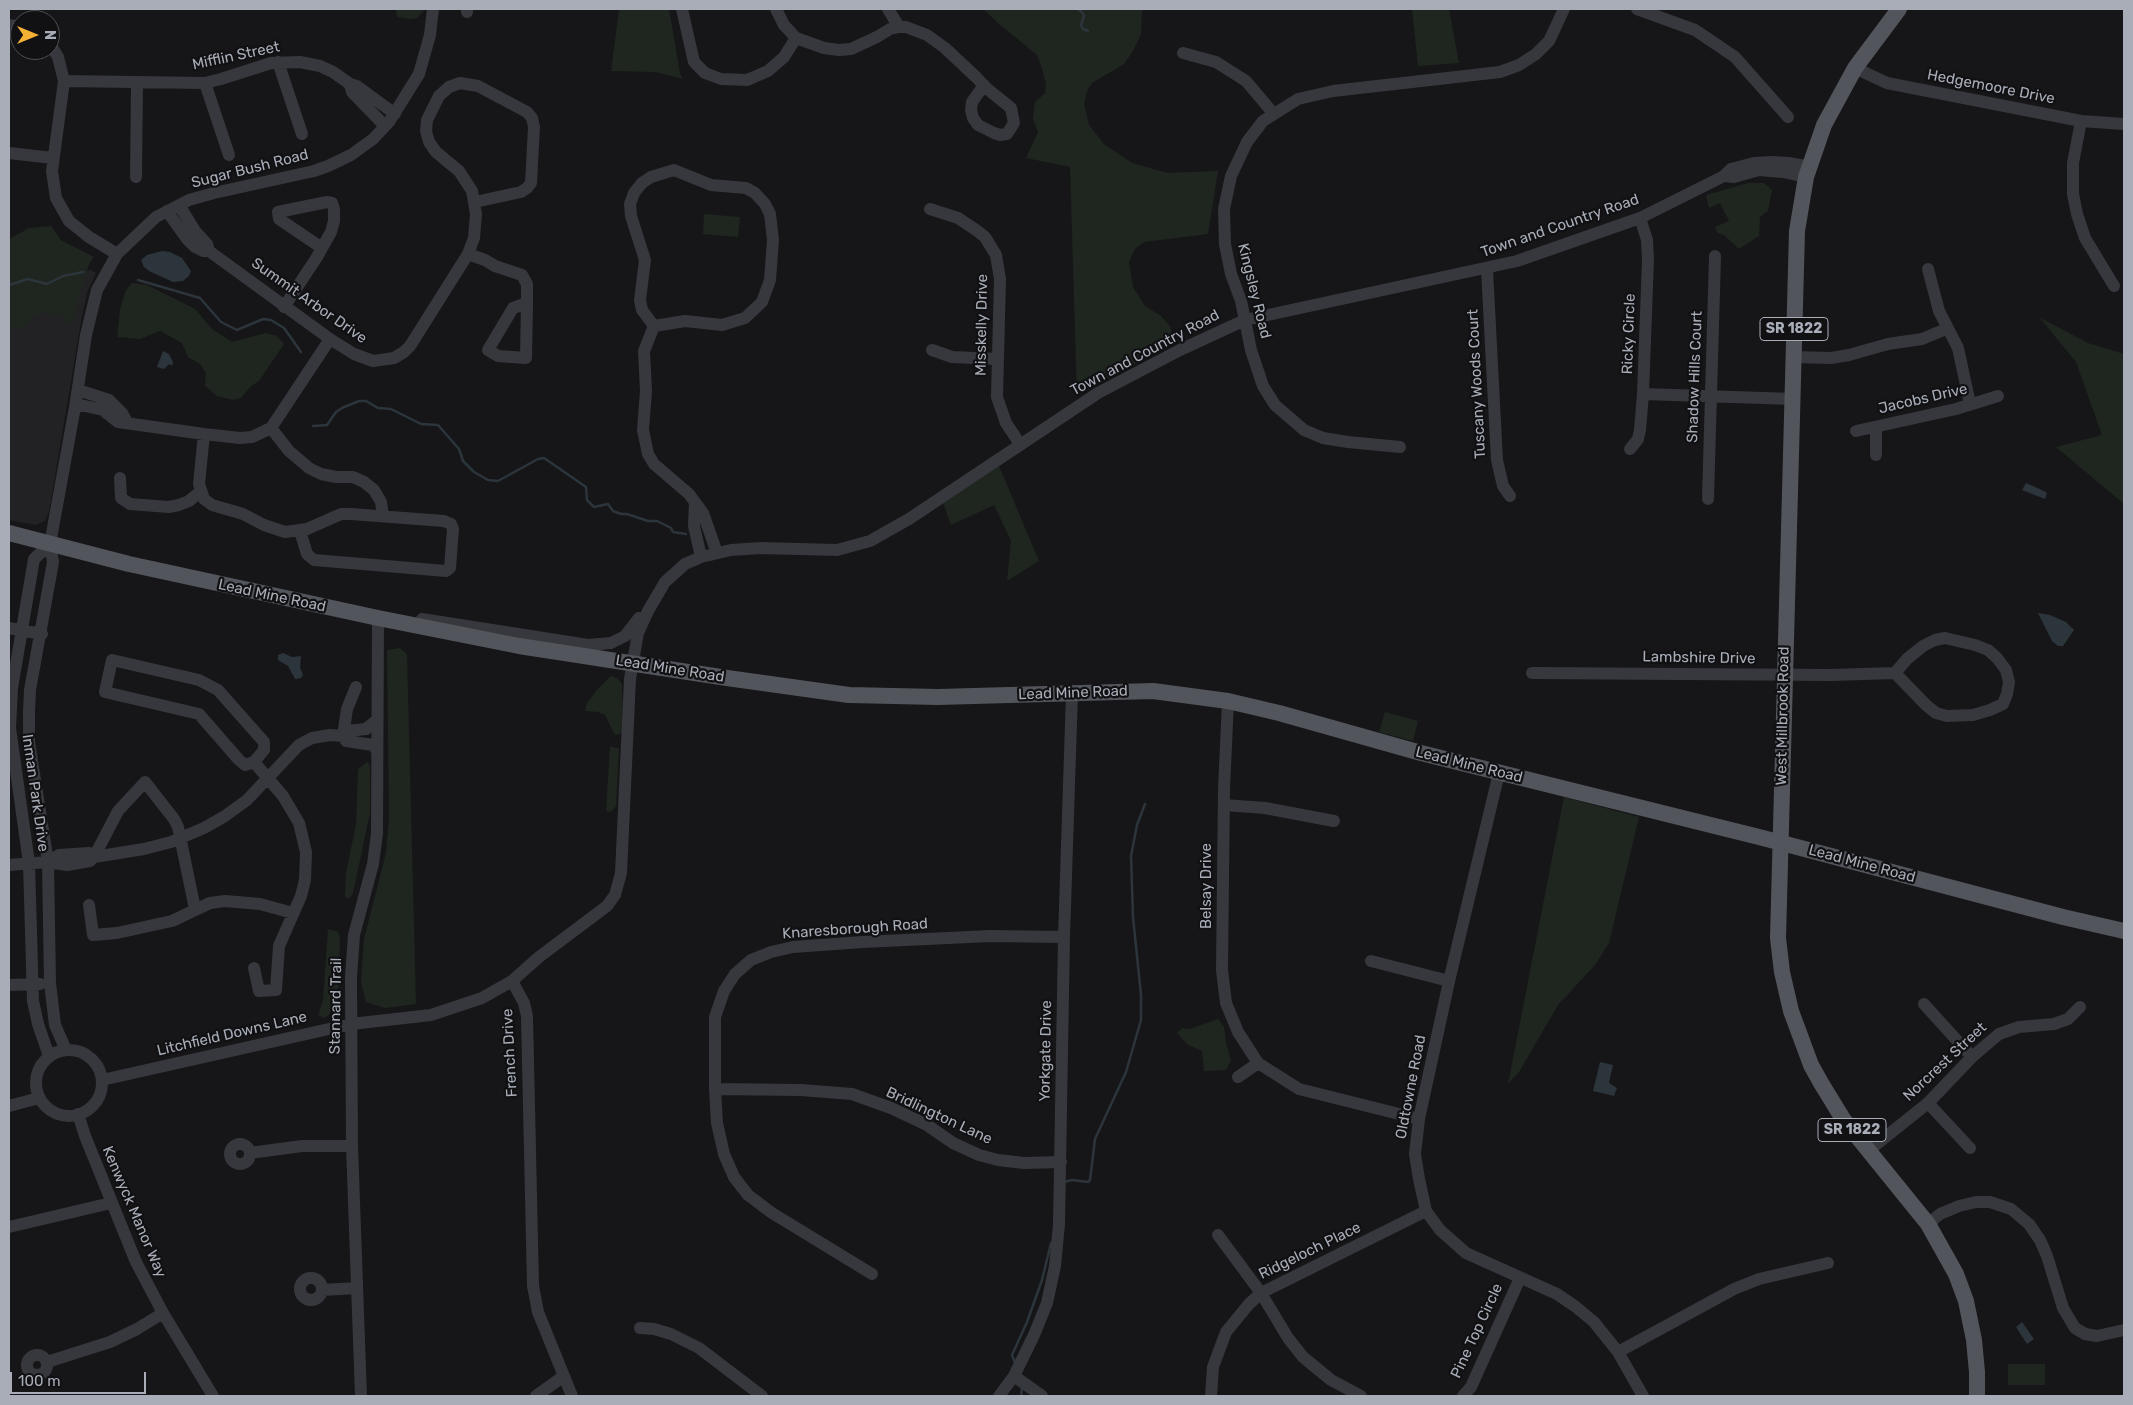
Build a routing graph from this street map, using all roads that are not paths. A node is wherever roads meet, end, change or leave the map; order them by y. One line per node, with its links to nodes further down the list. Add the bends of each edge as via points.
1 (434, 9): 20 (street, Sugar Bush Road, via 420,74)
2 (682, 9): 9 (street, via 694,62 704,73 721,79 747,80 768,71 784,57)
3 (776, 9): 9 (street)
4 (888, 9): 8 (street)
5 (1564, 9): 19 (street, Kingsley Road, via 1549,41 1536,54 1500,72 1333,91 1298,99)
6 (1637, 9): 21 (street, via 1695,30 1736,57)
7 (1899, 9): 13 (main road, West Millbrook Road / SR 1822)
8 (899, 27): 9 (street, via 861,45 839,50); 18 (street, via 916,30 936,41)
9 (796, 38)
10 (1183, 53): 19 (street, via 1216,62 1246,81)
11 (59, 60): 14 (street)
12 (278, 62): 16 (street, Mifflin Street); 17 (street, Mifflin Street, via 320,66); 25 (street)
13 (1855, 68): 22 (street, Hedgemoore Drive, via 1887,83); 29 (main road, West Millbrook Road / SR 1822, via 1824,125)
14 (64, 81): 15 (street, Mifflin Street); 28 (street)
15 (137, 82): 16 (street, Mifflin Street); 30 (street)
16 (205, 83): 27 (street)
17 (350, 84): 20 (street, Mifflin Street); 24 (street, Mifflin Street, via 352,92)
18 (984, 85)
19 (1273, 113): 44 (street, Kingsley Road, via 1247,142 1231,176 1224,209 1225,244)
20 (395, 114): 24 (street, Sugar Bush Road)
21 (1788, 117)
22 (2081, 121): 23 (street, Hedgemoore Drive); 41 (street, via 2073,170 2073,194 2085,238)
23 (2124, 124)
24 (385, 126): 32 (street, Sugar Bush Road, via 362,148 328,166 214,193)
25 (302, 134)
26 (9, 153): 28 (street)
27 (229, 155)
28 (53, 158): 36 (street, via 54,191 63,211 79,229)
29 (1808, 172): 34 (street, Town and Country Road, via 1759,170 1734,178 1724,176); 49 (main road, West Millbrook Road / SR 1822, via 1797,231)
30 (136, 177)
31 (475, 202): 31 (street, Summit Arbor Drive, via 466,180 436,152 426,132 427,120 440,96 449,87 460,83 478,86 527,112 534,127 531,183 521,192); 37 (street, Summit Arbor Drive, via 476,227)
32 (173, 208): 36 (street, Sugar Bush Road, via 146,226); 43 (street, Summit Arbor Drive, via 191,235 207,244 209,251)
33 (930, 209): 50 (street, Misskelly Drive, via 958,218 976,230 985,237 996,255 1000,279)
34 (1640, 218): 40 (street, Town and Country Road); 52 (street, Ricky Circle, via 1648,260)
35 (322, 248): 35 (street, via 334,221 332,203 278,212 280,219); 43 (street)
36 (117, 254): 51 (street, Sugar Bush Road, via 103,278 93,306)
37 (468, 254): 42 (street, via 522,275 527,284); 47 (street, Summit Arbor Drive, via 404,352 383,361 373,361)
38 (1715, 256): 53 (street, Shadow Hills Court)
39 (1928, 268): 46 (street)
40 (1487, 269): 44 (street, Town and Country Road); 69 (street, Tuscany Woods Court, via 1497,460 1503,486)
41 (2114, 286)
42 (527, 303): 42 (street, via 513,308 488,350 498,356 526,358)
43 (284, 306): 47 (street, Summit Arbor Drive)
44 (1245, 320): 63 (street, Town and Country Road, via 1098,393); 64 (street, Kingsley Road, via 1262,386 1289,419 1323,438)
45 (654, 326): 45 (street, via 685,322 722,325 744,318 762,302 770,280 773,240 770,214 756,192 711,185 674,170 651,177 634,193 630,204 631,216 645,260 640,300 642,310); 71 (street, via 644,351 644,443 654,464 681,486)
46 (1946, 329): 49 (street, via 1922,340 1888,344 1850,355 1831,358); 57 (street, via 1958,348)
47 (330, 339): 60 (street)
48 (932, 350): 50 (street, via 952,357)
49 (1794, 356): 55 (main road, West Millbrook Road / SR 1822)
50 (998, 359): 63 (street, Misskelly Drive, via 997,397 1000,409)
51 (78, 390): 56 (street, Sugar Bush Road); 58 (street, via 109,400)
52 (1643, 394): 53 (street); 65 (street, Ricky Circle, via 1638,439)
53 (1710, 396): 55 (street); 70 (street, Shadow Hills Court)
54 (1998, 396): 57 (street, Jacobs Drive)
55 (1793, 399): 86 (main road, West Millbrook Road / SR 1822)
56 (76, 404): 58 (street, via 103,410 118,422); 75 (street, Sugar Bush Road)
57 (1970, 404): 59 (street, Jacobs Drive)
58 (127, 422): 62 (street)
59 (1876, 427): 61 (street, Jacobs Drive); 66 (street)
60 (271, 428): 62 (street, via 252,437); 72 (street, via 289,451 309,468 321,474 353,477 364,482 374,490)
61 (1856, 431)
62 (204, 434): 68 (street)
63 (1020, 444): 76 (street, Town and Country Road, via 909,519 860,545 838,550 753,549)
64 (1400, 447)
65 (1630, 449)
66 (1876, 455)
67 (120, 478): 68 (street, via 121,498 130,504 169,507 188,501)
68 (200, 492): 73 (street, via 204,499 217,507 243,514 274,529)
69 (1510, 496)
70 (1708, 499)
71 (694, 502): 76 (street, via 704,513); 77 (street, via 694,526)
72 (383, 516): 73 (street, via 341,514); 73 (street, via 451,524 450,568 446,571 314,560 307,554)
73 (300, 531)
74 (9, 534): 75 (main road, Lead Mine Road)
75 (50, 544): 79 (main road, Lead Mine Road); 81 (street, Inman Park Drive, via 34,559); 82 (street, Inman Park Drive, via 53,562)
76 (717, 553): 77 (street, Town and Country Road)
77 (701, 557): 78 (street, Town and Country Road, via 673,574)
78 (655, 598): 79 (street, via 625,636 611,643 588,645 420,619); 83 (street, Town and Country Road, via 638,633)
79 (349, 612): 80 (main road, Lead Mine Road)
80 (378, 618): 83 (main road, Lead Mine Road, via 519,646); 90 (street, Stannard Trail)
81 (15, 629): 82 (street); 93 (street, Inman Park Drive)
82 (42, 634): 92 (street, Inman Park Drive, via 30,690)
83 (634, 664): 88 (main road, Lead Mine Road, via 849,695 938,697); 114 (street, via 630,679 621,873 615,895 607,906)
84 (1532, 673): 86 (street, Lambshire Drive)
85 (1895, 673): 85 (street, via 1926,705 1947,716 1973,715 2002,704 2009,682 2006,670 1988,650 1945,638 1923,646); 86 (street, Lambshire Drive)
86 (1784, 675): 101 (main road, West Millbrook Road / SR 1822)
87 (356, 687): 91 (street)
88 (1072, 693): 89 (main road, Lead Mine Road, via 1153,691); 110 (street, Yorkgate Drive)
89 (1228, 701): 96 (main road, Lead Mine Road); 98 (street, Belsay Drive)
90 (377, 720): 91 (street, via 366,729 347,731); 94 (street, Stannard Trail)
91 (343, 736): 94 (street, via 346,741 373,745); 97 (street, via 330,735 305,741)
92 (29, 742): 93 (street); 103 (street, Inman Park Drive)
93 (10, 744): 104 (street, Inman Park Drive)
94 (377, 751): 120 (street, Stannard Trail, via 377,833 373,864 354,935)
95 (254, 762): 95 (street, via 245,765 239,760 198,714 106,692 112,660 199,680 218,690 264,742 264,750); 97 (street)
96 (1499, 773): 101 (main road, Lead Mine Road); 113 (street, Oldtowne Road)
97 (269, 778): 100 (street, via 236,809); 108 (street, via 291,809 304,836 305,880)
98 (1224, 805): 99 (street, via 1265,808); 124 (street, Belsay Drive, via 1222,970 1226,1003 1238,1032)
99 (1334, 820)
100 (181, 838): 102 (street, via 144,849); 102 (street, via 174,819 145,782 118,810); 107 (street)
101 (1780, 842): 109 (main road, Lead Mine Road); 135 (main road, West Millbrook Road / SR 1822, via 1778,938 1791,1011 1820,1083)
102 (94, 857): 103 (street, via 89,853 59,855)
103 (48, 862): 104 (street); 115 (street, Inman Park Drive)
104 (29, 863): 105 (street); 116 (street, Inman Park Drive)
105 (9, 865)
106 (89, 904): 107 (street, via 93,935 130,931 172,921)
107 (195, 909): 108 (street, via 236,900)
108 (293, 913): 112 (street, via 279,946 276,990 259,991)
109 (2124, 931)
110 (1064, 937): 127 (street, Knaresborough Road, via 990,936 854,942 793,948 751,960 735,974 724,991 715,1017); 137 (street, Yorkgate Drive)
111 (1371, 961): 113 (street)
112 (254, 968)
113 (1449, 980): 132 (street, Oldtowne Road)
114 (512, 981): 120 (street, Litchfield Downs Lane, via 482,998 431,1015); 154 (street, French Drive, via 527,1016 533,1286 538,1312)
115 (50, 983): 116 (street); 121 (street, Inman Park Drive, via 55,1025)
116 (32, 984): 117 (street); 122 (street, Inman Park Drive, via 36,1018)
117 (9, 985)
118 (1924, 1004): 123 (street)
119 (2080, 1007): 123 (street, Norcrest Street, via 2068,1019 2054,1024 2009,1029)
120 (350, 1024): 126 (street, Litchfield Downs Lane); 133 (street, Stannard Trail)
121 (66, 1050): 122 (street); 126 (street, via 91,1057)
122 (49, 1056): 128 (street, via 39,1067 36,1086)
123 (1972, 1057): 129 (street, Norcrest Street)
124 (1258, 1063): 125 (street); 132 (street, Belsay Drive, via 1300,1089)
125 (1238, 1076)
126 (102, 1080): 131 (street, via 96,1103)
127 (715, 1089): 137 (street, Bridlington Lane, via 852,1094 927,1125 978,1154 1024,1163); 144 (street, Knaresborough Road, via 717,1123 724,1154 734,1177 748,1195 772,1214)
128 (39, 1098): 130 (street); 131 (street, via 56,1115 68,1117)
129 (1928, 1103): 134 (street); 135 (street, Norcrest Street)
130 (9, 1106)
131 (78, 1114): 138 (street, Kenwyck Manor Way)
132 (1419, 1119): 139 (street, Oldtowne Road, via 1415,1154)
133 (352, 1146): 136 (street, via 302,1146); 146 (street, Stannard Trail)
134 (1970, 1148)
135 (1868, 1151): 140 (main road, West Millbrook Road / SR 1822)
136 (250, 1152)
137 (1061, 1162): 155 (street, Yorkgate Drive, via 1055,1266 1047,1303)
138 (111, 1202): 141 (street); 149 (street, Kenwyck Manor Way, via 132,1253)
139 (1426, 1211): 145 (street, Oldtowne Road, via 1440,1230 1466,1253); 148 (street, Ridgeloch Place)
140 (1928, 1224): 151 (street, via 1940,1214 1976,1202 1990,1202 2011,1209 2025,1219 2040,1240 2068,1320 2074,1328 2097,1336); 167 (main road, West Millbrook Road / SR 1822, via 1956,1274 1966,1301 1974,1340)
141 (9, 1227)
142 (1218, 1236): 148 (street)
143 (1828, 1263): 152 (street, via 1759,1279 1734,1289)
144 (872, 1274)
145 (1520, 1278): 152 (street, Oldtowne Road, via 1557,1294 1576,1307 1594,1322); 165 (street, Pine Top Circle, via 1471,1387)
146 (357, 1288): 147 (street); 157 (street, Stannard Trail)
147 (322, 1290)
148 (1261, 1293): 163 (street, Ridgeloch Place, via 1226,1332 1213,1367); 164 (street, via 1303,1357 1331,1380)
149 (163, 1312): 153 (street, via 110,1342); 156 (street, Kenwyck Manor Way)
150 (640, 1328): 160 (street, via 671,1334 699,1348)
151 (2124, 1330)
152 (1618, 1352): 166 (street, Oldtowne Road)
153 (47, 1362)
154 (564, 1376): 158 (street); 159 (street, French Drive)
155 (1014, 1376): 161 (street, Yorkgate Drive); 162 (street)
156 (213, 1396)
157 (361, 1396)
158 (536, 1396)
159 (572, 1396)
160 (762, 1396)
161 (999, 1396)
162 (1042, 1396)
163 (1211, 1396)
164 (1361, 1396)
165 (1463, 1396)
166 (1643, 1396)
167 (1977, 1396)

